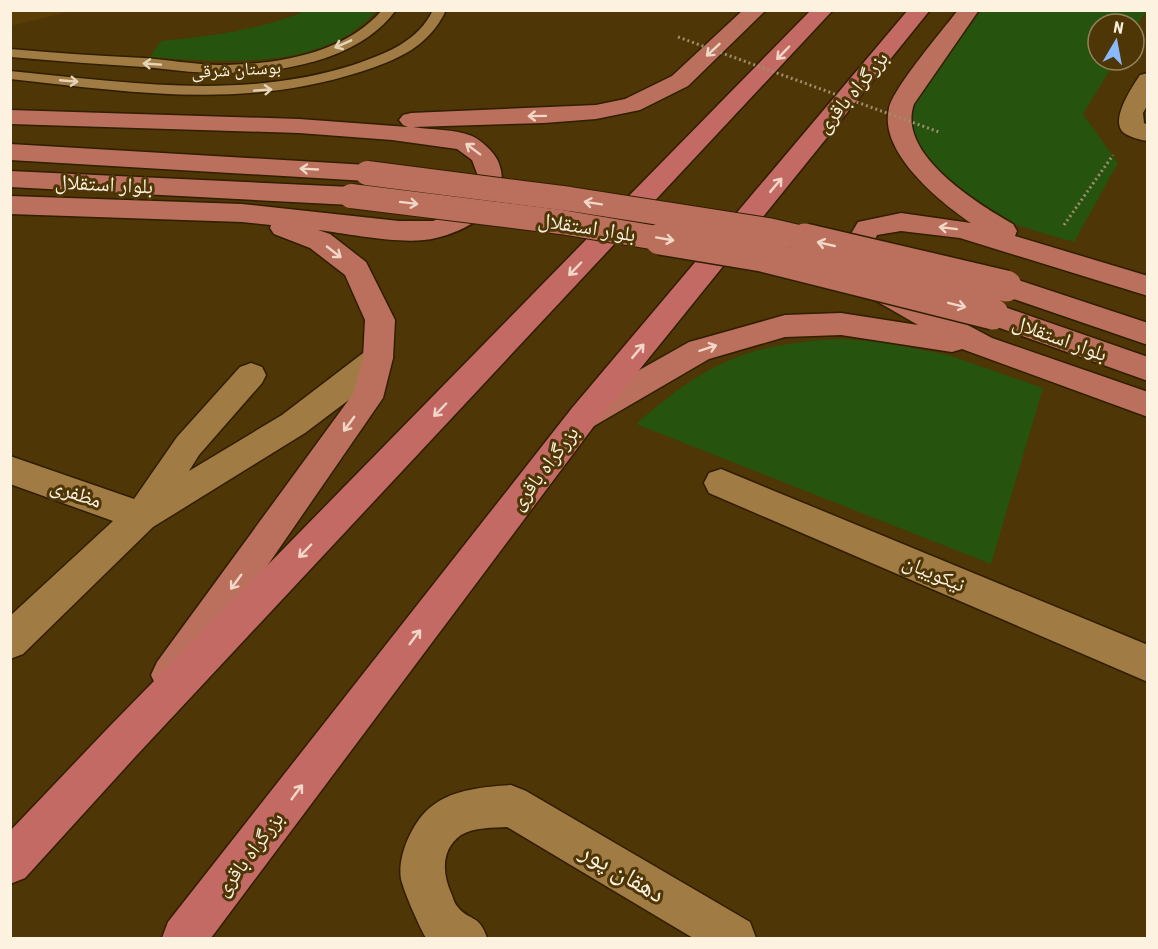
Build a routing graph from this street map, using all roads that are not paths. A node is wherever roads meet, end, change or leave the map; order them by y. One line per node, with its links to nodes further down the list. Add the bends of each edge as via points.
1 (390, 10): 7 (lane, بوستان شرقی, one-way to 7, via 376,27 359,38 328,51 269,65 217,69)
2 (441, 10): 8 (lane, بوستان شرقی, one-way to 2, via 198,93 269,90 339,76 388,57 426,33)
3 (756, 10): 11 (main road, one-way to 11, via 680,81 632,105 544,116)
4 (823, 10): 31 (highway, one-way to 31)
5 (920, 10): 25 (highway, بزرگراه باقری, one-way to 5)
6 (969, 10): 17 (main road, via 906,95 899,111 903,134 918,163 951,196)
7 (10, 53)
8 (10, 75)
9 (1148, 80): 12 (street, via 1131,113)
10 (10, 117): 11 (main road)
11 (299, 126): 16 (main road, one-way to 11, via 399,230 433,230 466,216 486,195 491,176 483,156 464,142 392,132)
12 (1140, 130)
13 (10, 152): 19 (main road, بلوار استقلال, one-way to 13, bridge, via 1006,286 768,230 367,173)
14 (10, 179): 22 (main road, بلوار استقلال, one-way to 22, bridge, via 351,196 561,222 762,256 993,314)
15 (10, 205): 16 (main road)
16 (242, 213): 21 (main road, one-way to 21, via 320,241 356,269 380,320)
17 (1045, 254): 18 (main road); 20 (main road, one-way to 20, via 961,229 901,222 867,228 859,244 863,270 881,291)
18 (1148, 286)
19 (1148, 334)
20 (981, 346): 24 (main road); 25 (main road, one-way to 20, via 700,350 785,326 841,324)
21 (378, 358): 28 (street, via 348,386 271,440); 31 (main road, one-way to 31, via 367,398)
22 (1148, 369)
23 (251, 375): 28 (street, via 188,446)
24 (1148, 405)
25 (584, 417): 34 (highway, بزرگراه باقری, one-way to 25)
26 (10, 470): 28 (street, مظفری)
27 (721, 483): 30 (street, نیکوییان)
28 (141, 516): 29 (street)
29 (10, 641)
30 (1148, 664)
31 (122, 742): 32 (highway)
32 (10, 863)
33 (453, 930): 35 (street, دهقان پور, via 423,879 424,854 436,830 448,819 474,810 511,806)
34 (184, 939)
35 (734, 939)

